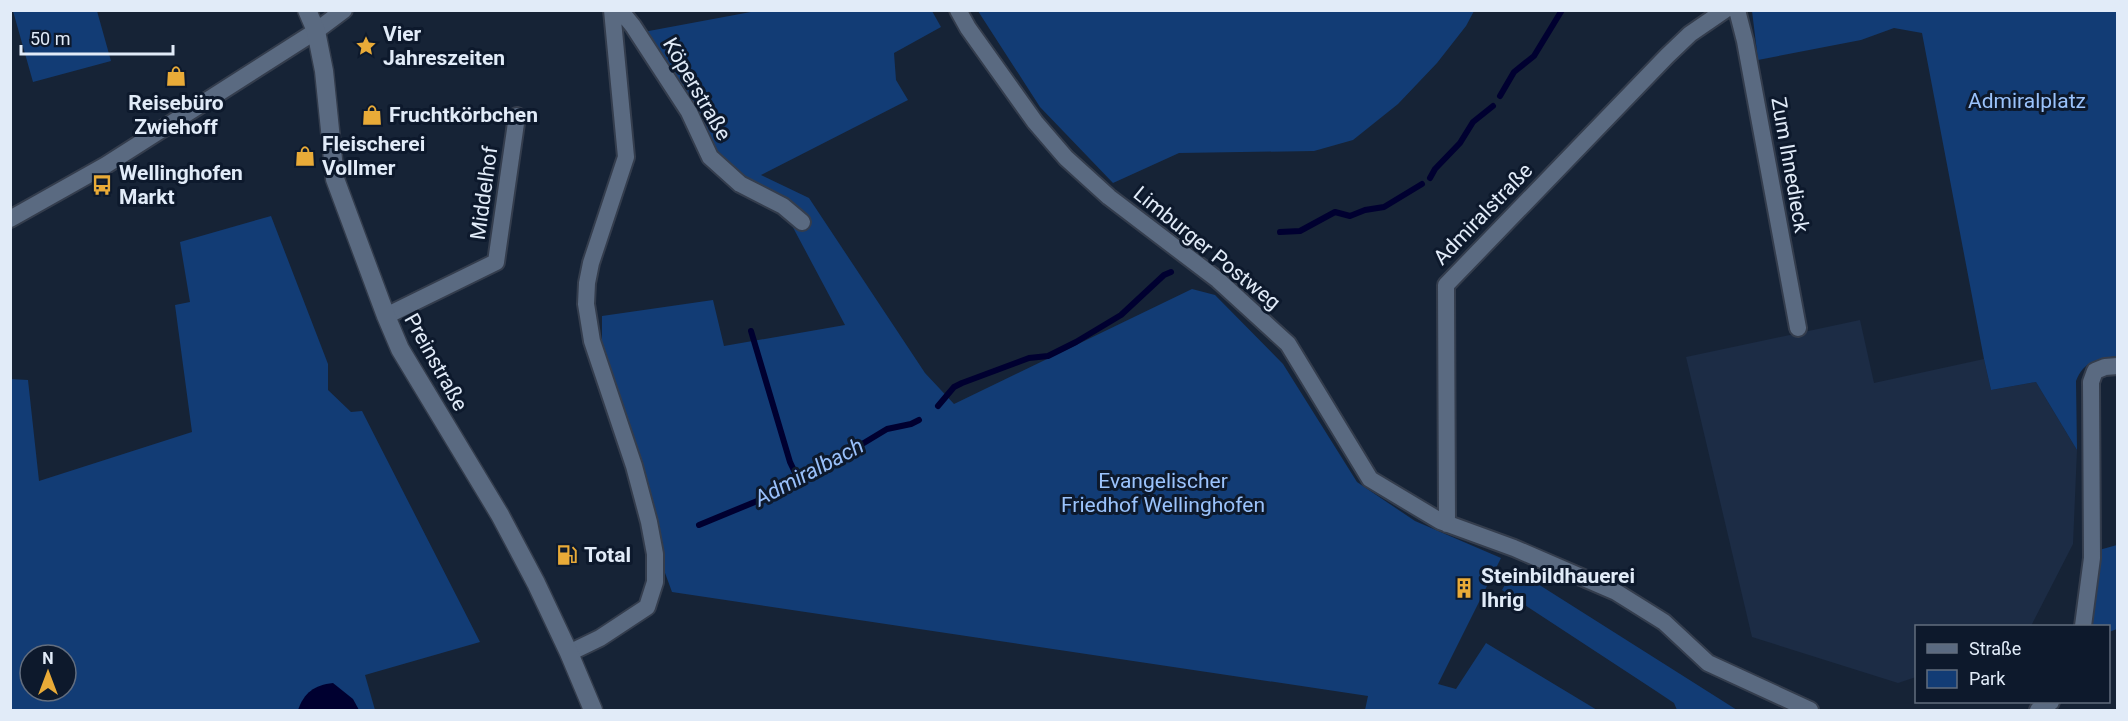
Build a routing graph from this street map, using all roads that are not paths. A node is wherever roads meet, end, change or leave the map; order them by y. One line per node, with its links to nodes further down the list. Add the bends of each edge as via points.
1 (307, 10): 8 (street, Preinstraße)
2 (344, 10): 8 (street)
3 (612, 10): 17 (street, via 626,157 591,263 586,304 592,341 649,522 656,582 647,607 600,638)
4 (620, 10): 11 (street, Köperstraße, via 689,112 710,157 740,184 783,206)
5 (958, 10): 15 (street, Limburger Postweg, via 1028,113 1066,158 1109,197 1218,280 1288,344 1370,479)
6 (1725, 10): 15 (street, Admiralstraße, via 1667,56 1446,285)
7 (1737, 10): 13 (street, Zum Ihnedieck)
8 (316, 31): 10 (street, via 106,165); 12 (street, Preinstraße, via 326,81 335,179)
9 (517, 116): 12 (street, Middelhof, via 496,262)
10 (10, 219)
11 (802, 222)
12 (386, 315): 17 (street, Preinstraße, via 400,349 500,515)
13 (1798, 328)
14 (2118, 366): 16 (street, via 2095,371 2091,382 2092,558)
15 (1447, 524): 19 (street, Limburger Postweg, via 1616,592 1664,622 1708,663)
16 (2084, 625)
17 (569, 652): 18 (street, Preinstraße)
18 (593, 711)
19 (1810, 711)

